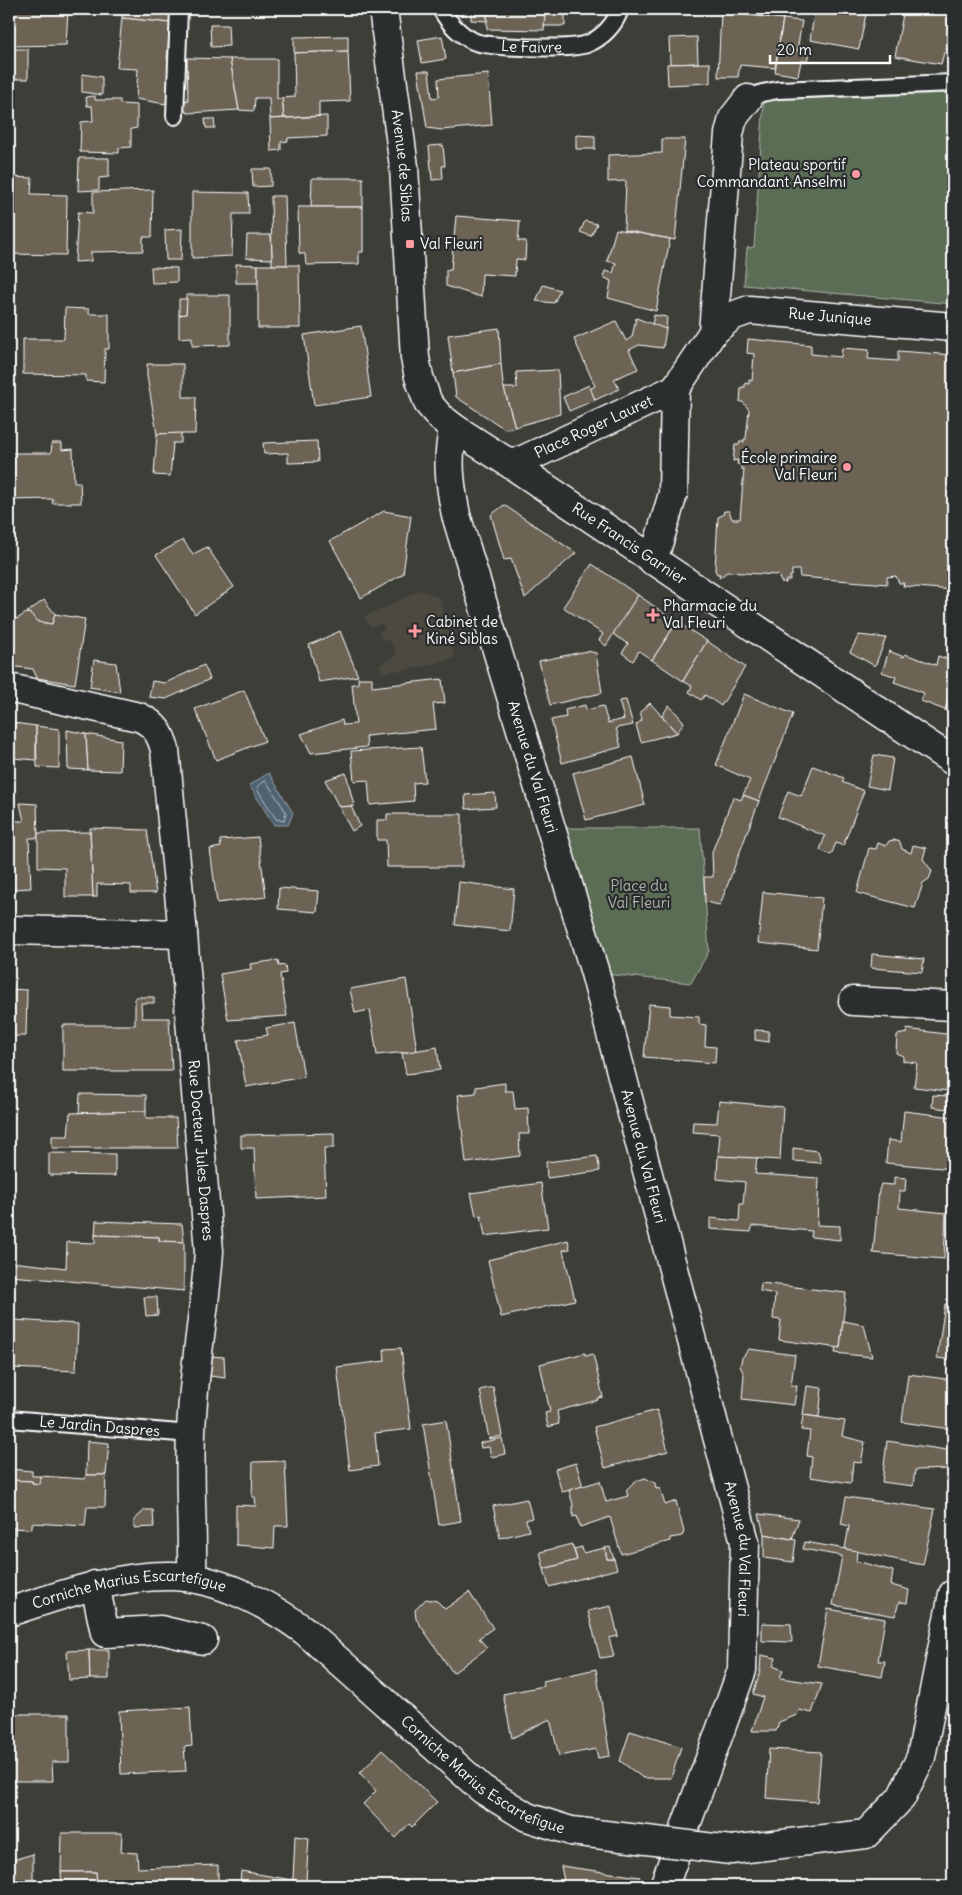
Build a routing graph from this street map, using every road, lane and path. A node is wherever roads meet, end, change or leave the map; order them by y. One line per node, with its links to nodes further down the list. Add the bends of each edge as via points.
1 (179, 9): 7 (lane)
2 (383, 9): 11 (street, Avenue de Siblas, via 406,187 415,358 428,403)
3 (441, 9): 4 (lane, Le Faivre, via 453,26 473,41 554,46 585,44 596,39 613,23)
4 (620, 9)
5 (953, 83): 6 (lane, via 778,90 762,92)
6 (748, 99): 9 (street, via 733,118 729,134)
7 (175, 116)
8 (953, 327): 9 (street, Rue Junique, via 749,310 732,316)
9 (714, 332): 10 (street)
10 (675, 389): 12 (street, Place Roger Lauret); 13 (street, Place Roger Lauret, via 673,494)
11 (454, 428): 12 (street, Rue Francis Garnier); 27 (street, Avenue du Val Fleuri, via 449,464 456,515 595,973 745,1542 742,1670)
12 (512, 465): 13 (street, Rue Francis Garnier)
13 (654, 561): 15 (street, Rue Francis Garnier)
14 (9, 688): 17 (street, Rue Docteur Jules Daspres, via 128,714 153,724 161,735)
15 (953, 761)
16 (9, 930): 17 (street)
17 (183, 934): 21 (street, Rue Docteur Jules Daspres, via 208,1251)
18 (853, 1001): 19 (street)
19 (953, 1006)
20 (9, 1419): 21 (lane, Le Jardin Daspres)
21 (190, 1434): 22 (street, Rue Docteur Jules Daspres)
22 (192, 1578): 23 (street, Corniche Marius Escartefigue, via 157,1577); 24 (street, Corniche Marius Escartefigue, bridge, via 234,1592 284,1615 305,1630 482,1789 527,1817 571,1831 731,1850 866,1834 901,1798 921,1757)
23 (95, 1585): 25 (street, Corniche Marius Escartefigue); 26 (street, via 104,1632 161,1630)
24 (953, 1594)
25 (9, 1612)
26 (202, 1640)
27 (664, 1886)

